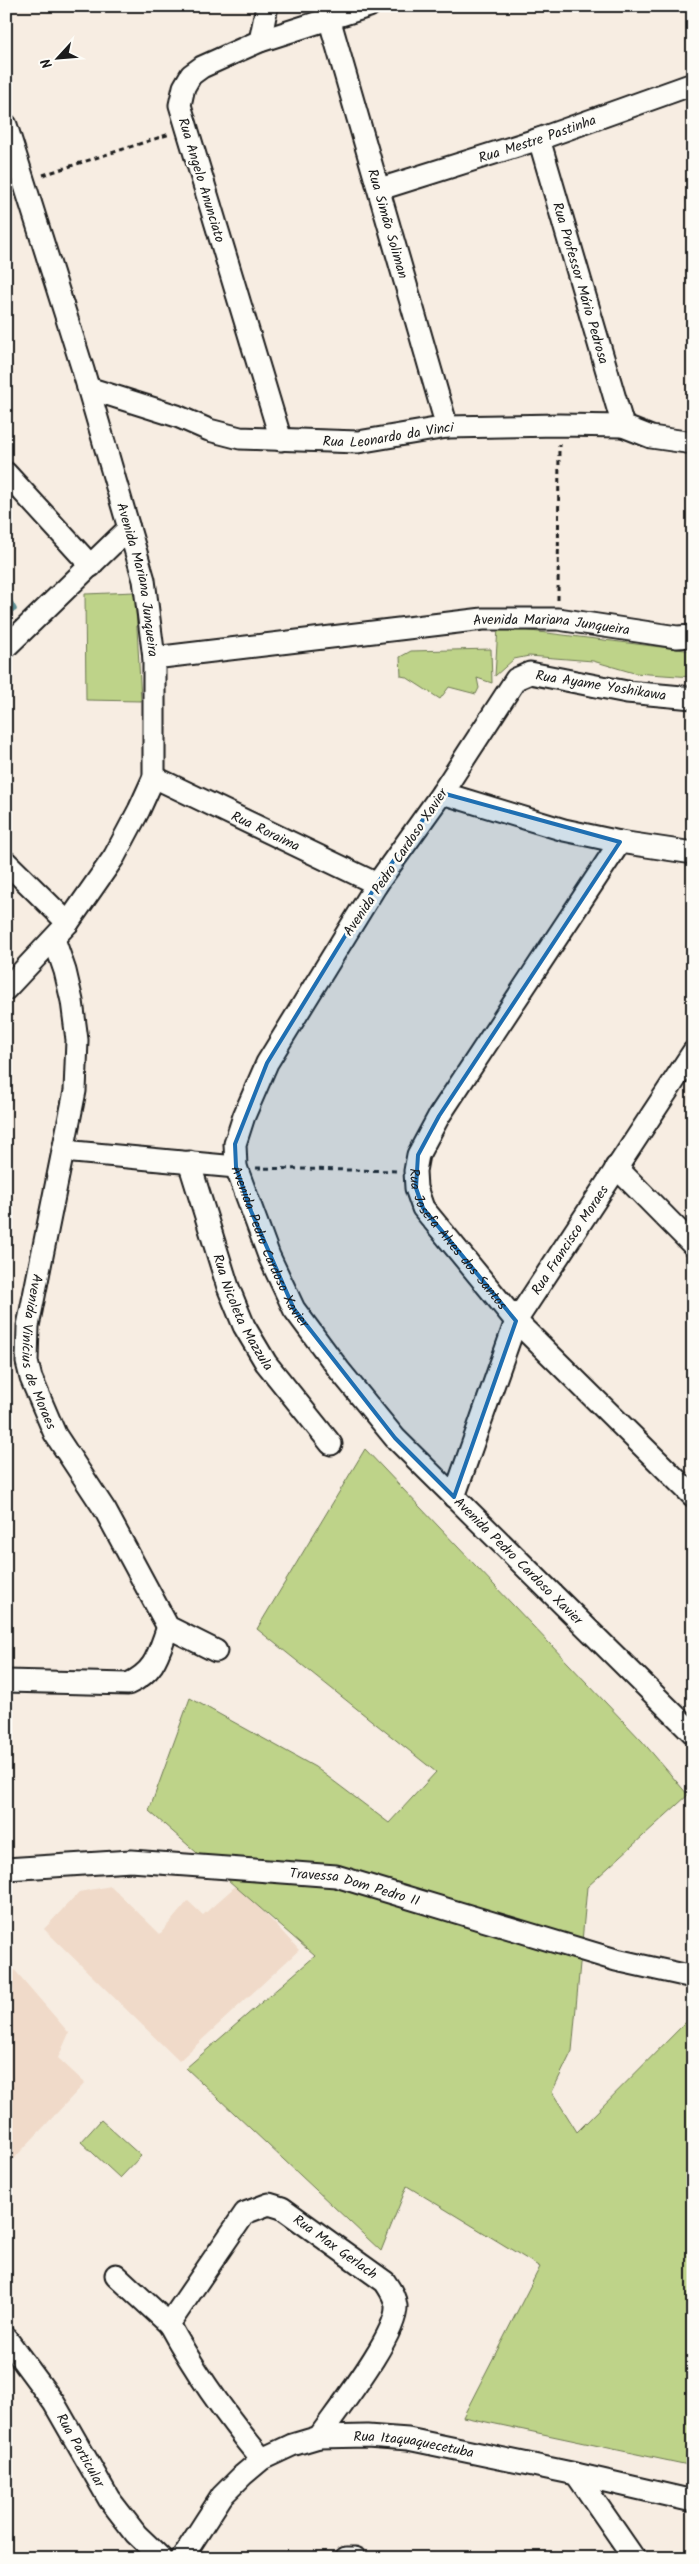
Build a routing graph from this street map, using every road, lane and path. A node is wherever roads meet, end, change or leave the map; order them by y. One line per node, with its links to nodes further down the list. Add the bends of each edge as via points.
1 (267, 6): 4 (street)
2 (369, 6): 3 (street, Rua Angelo Anunciato)
3 (330, 18): 4 (street, Rua Angelo Anunciato); 10 (street, Rua Simão Soliman)
4 (260, 41): 7 (street, Rua Angelo Anunciato, via 191,75 180,105)
5 (693, 84): 8 (street, Rua Mestre Pastinha)
6 (6, 125): 9 (street, Avenida Mariana Junqueira)
7 (186, 128): 9 (path); 15 (street, Rua Angelo Anunciato)
8 (539, 139): 10 (street, Rua Mestre Pastinha); 13 (street, Rua Professor Mário Pedrosa)
9 (26, 181): 11 (street, Avenida Mariana Junqueira)
10 (380, 189): 14 (street, Rua Simão Soliman)
11 (88, 388): 15 (street, Rua Leonardo da Vinci, via 177,416 209,430 240,438); 18 (street, Avenida Mariana Junqueira)
12 (560, 425): 13 (street, Rua Leonardo da Vinci); 14 (street, Rua Leonardo da Vinci); 20 (path)
13 (623, 426): 16 (street, Rua Leonardo da Vinci, via 651,437)
14 (447, 427): 15 (street, Rua Leonardo da Vinci, via 358,442)
15 (281, 440)
16 (693, 442)
17 (6, 473): 19 (street)
18 (129, 528): 19 (street); 23 (street, Avenida Mariana Junqueira, via 144,580)
19 (91, 566): 22 (street)
20 (558, 619): 21 (street, Avenida Mariana Junqueira, via 677,638); 23 (street, Avenida Mariana Junqueira, via 483,619)
21 (693, 636)
22 (6, 648)
23 (154, 658): 26 (street)
24 (513, 682): 25 (street, Rua Ayame Yoshikawa, via 530,673 627,692); 27 (street, Avenida Pedro Cardoso Xavier)
25 (693, 698)
26 (154, 777): 31 (street, Rua Roraima); 32 (street, via 114,857)
27 (442, 793): 28 (street, via 516,817); 31 (street, Avenida Pedro Cardoso Xavier)
28 (620, 842): 29 (street); 40 (street, Rua Josefa Alves dos Santos, via 439,1116 418,1155)
29 (693, 853)
30 (6, 862): 32 (street)
31 (377, 884): 38 (street, Avenida Pedro Cardoso Xavier, via 267,1063 235,1144)
32 (68, 923): 33 (street)
33 (54, 939): 34 (street); 36 (street, Avenida Vinícius de Moraes, via 66,971 78,1040 75,1091)
34 (6, 989)
35 (693, 1052): 39 (street, Rua Francisco Moraes)
36 (63, 1151): 37 (street); 46 (street, Avenida Vinícius de Moraes, via 28,1326 27,1362 55,1434 105,1510)
37 (189, 1162): 38 (street); 43 (street, Rua Nicoleta Mazzula, via 228,1287 244,1326 266,1363)
38 (236, 1167): 40 (path); 45 (street, Avenida Pedro Cardoso Xavier, via 269,1256 294,1309 395,1438)
39 (616, 1167): 41 (street); 42 (street, Rua Francisco Moraes)
40 (415, 1171): 42 (street, Rua Josefa Alves dos Santos, via 416,1188 423,1208)
41 (693, 1245)
42 (516, 1321): 44 (street, Rua Josefa Alves dos Santos); 45 (street, Rua Francisco Moraes)
43 (331, 1444)
44 (693, 1496)
45 (454, 1497): 49 (street, Avenida Pedro Cardoso Xavier)
46 (168, 1627): 47 (street); 48 (street, via 154,1665 141,1678 128,1684)
47 (216, 1651)
48 (6, 1680)
49 (693, 1733)
50 (6, 1869): 51 (street, Travessa Dom Pedro II, via 130,1861 336,1876 616,1960)
51 (693, 1977)
52 (116, 2275): 53 (street)
53 (169, 2324): 55 (street, Rua Max Gerlach, via 245,2213 269,2204 282,2208 385,2282 394,2295 396,2307 388,2334); 56 (street, via 185,2355)
54 (6, 2338): 59 (street, Rua Particular, via 54,2404 110,2499 136,2534)
55 (319, 2437): 56 (street, Rua Itaquaquecetuba); 57 (street, Rua Itaquaquecetuba, via 408,2439)
56 (262, 2459): 60 (street, Rua Itaquaquecetuba, via 222,2496)
57 (576, 2474): 58 (street, Rua Itaquaquecetuba); 63 (street)
58 (693, 2502)
59 (161, 2558)
60 (182, 2558)
61 (346, 2558): 62 (street)
62 (355, 2558)
63 (634, 2558)

